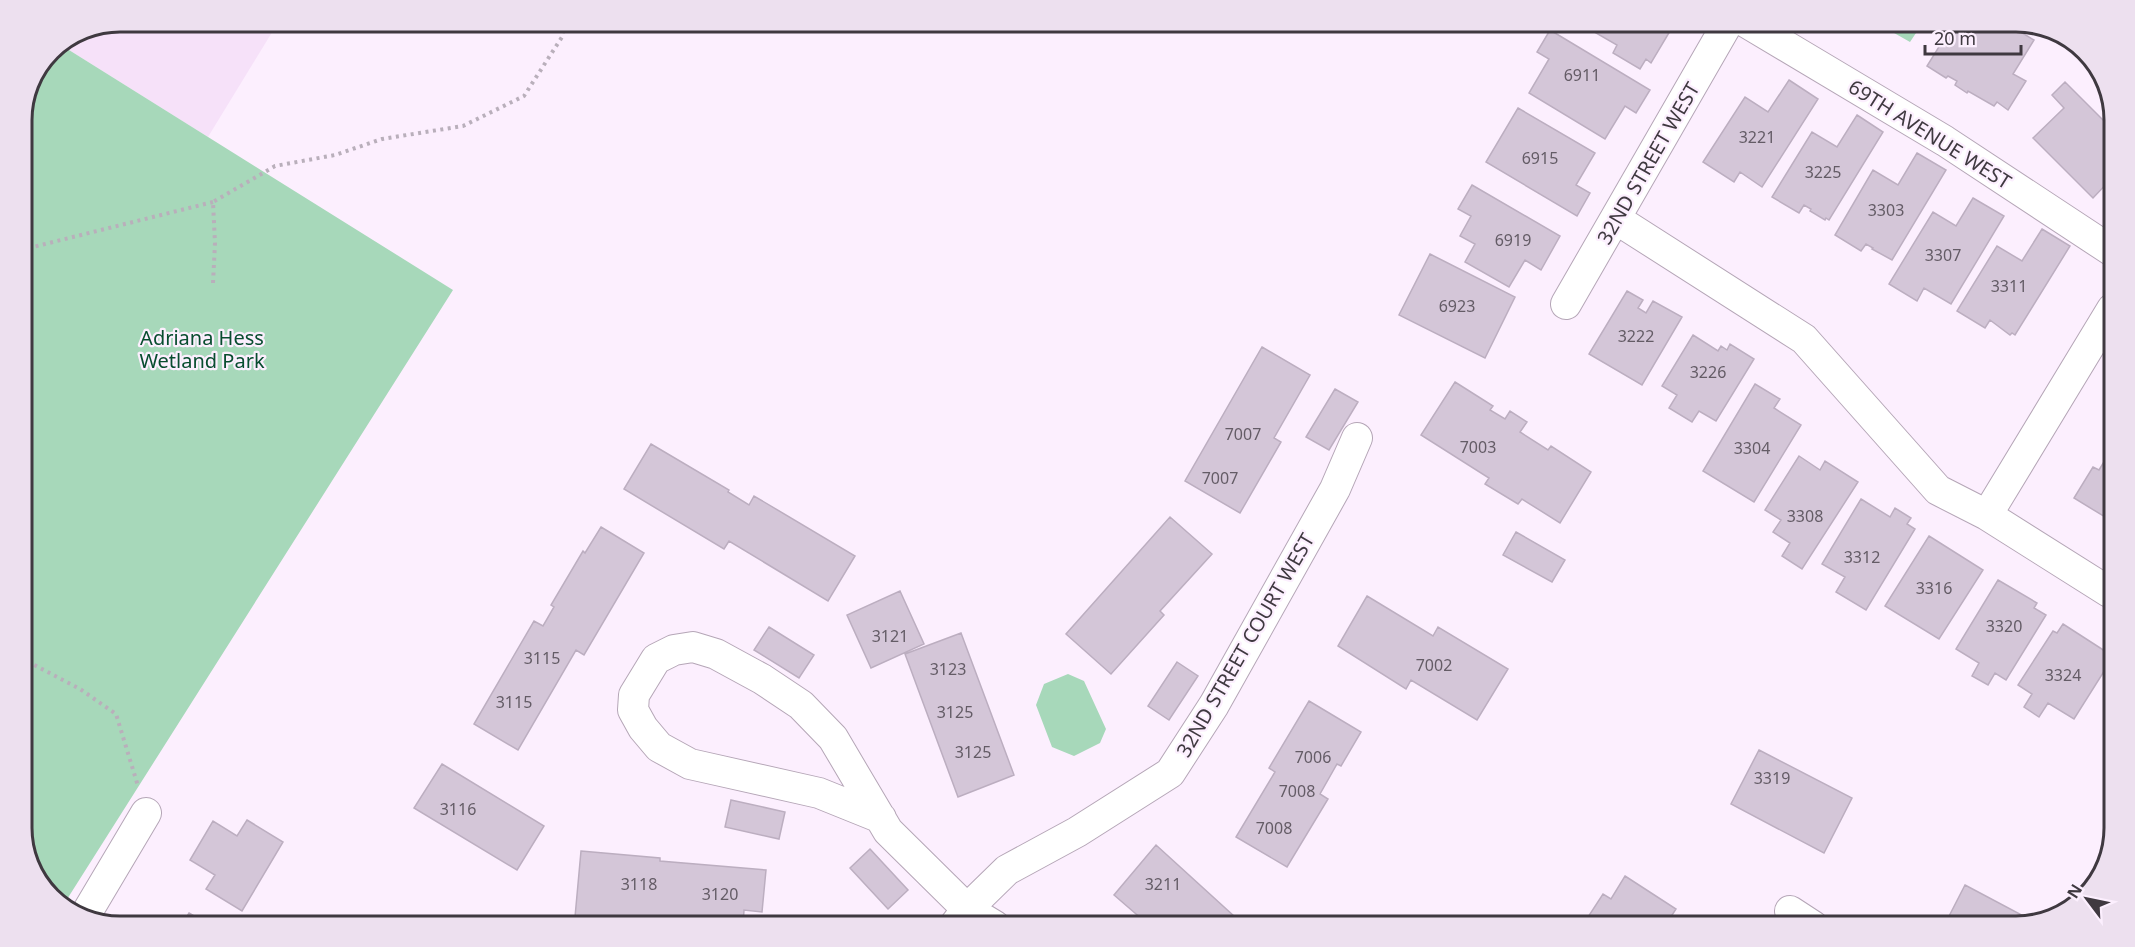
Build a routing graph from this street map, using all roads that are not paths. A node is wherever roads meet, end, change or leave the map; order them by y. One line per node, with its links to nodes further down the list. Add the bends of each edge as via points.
1 (1723, 31): 3 (street, 32ND STREET WEST)
2 (1761, 31): 4 (street, 69TH AVENUE WEST, via 1945,141)
3 (1616, 219): 5 (street, 32ND STREET WEST); 8 (street, via 1804,339 1938,490)
4 (2103, 245)
5 (1566, 304)
6 (2103, 323): 8 (street)
7 (1357, 438): 14 (street, 32ND STREET COURT WEST, via 1335,489 1214,705 1170,773 1077,832 1007,870)
8 (1987, 515): 9 (street)
9 (2104, 589)
10 (146, 813): 12 (street)
11 (881, 818): 11 (street, via 833,738 801,705 716,654 693,647 665,654 656,659 634,695 633,710 643,728 659,747 690,764 819,793); 13 (street)
12 (89, 910)
13 (960, 916)
14 (962, 916)

